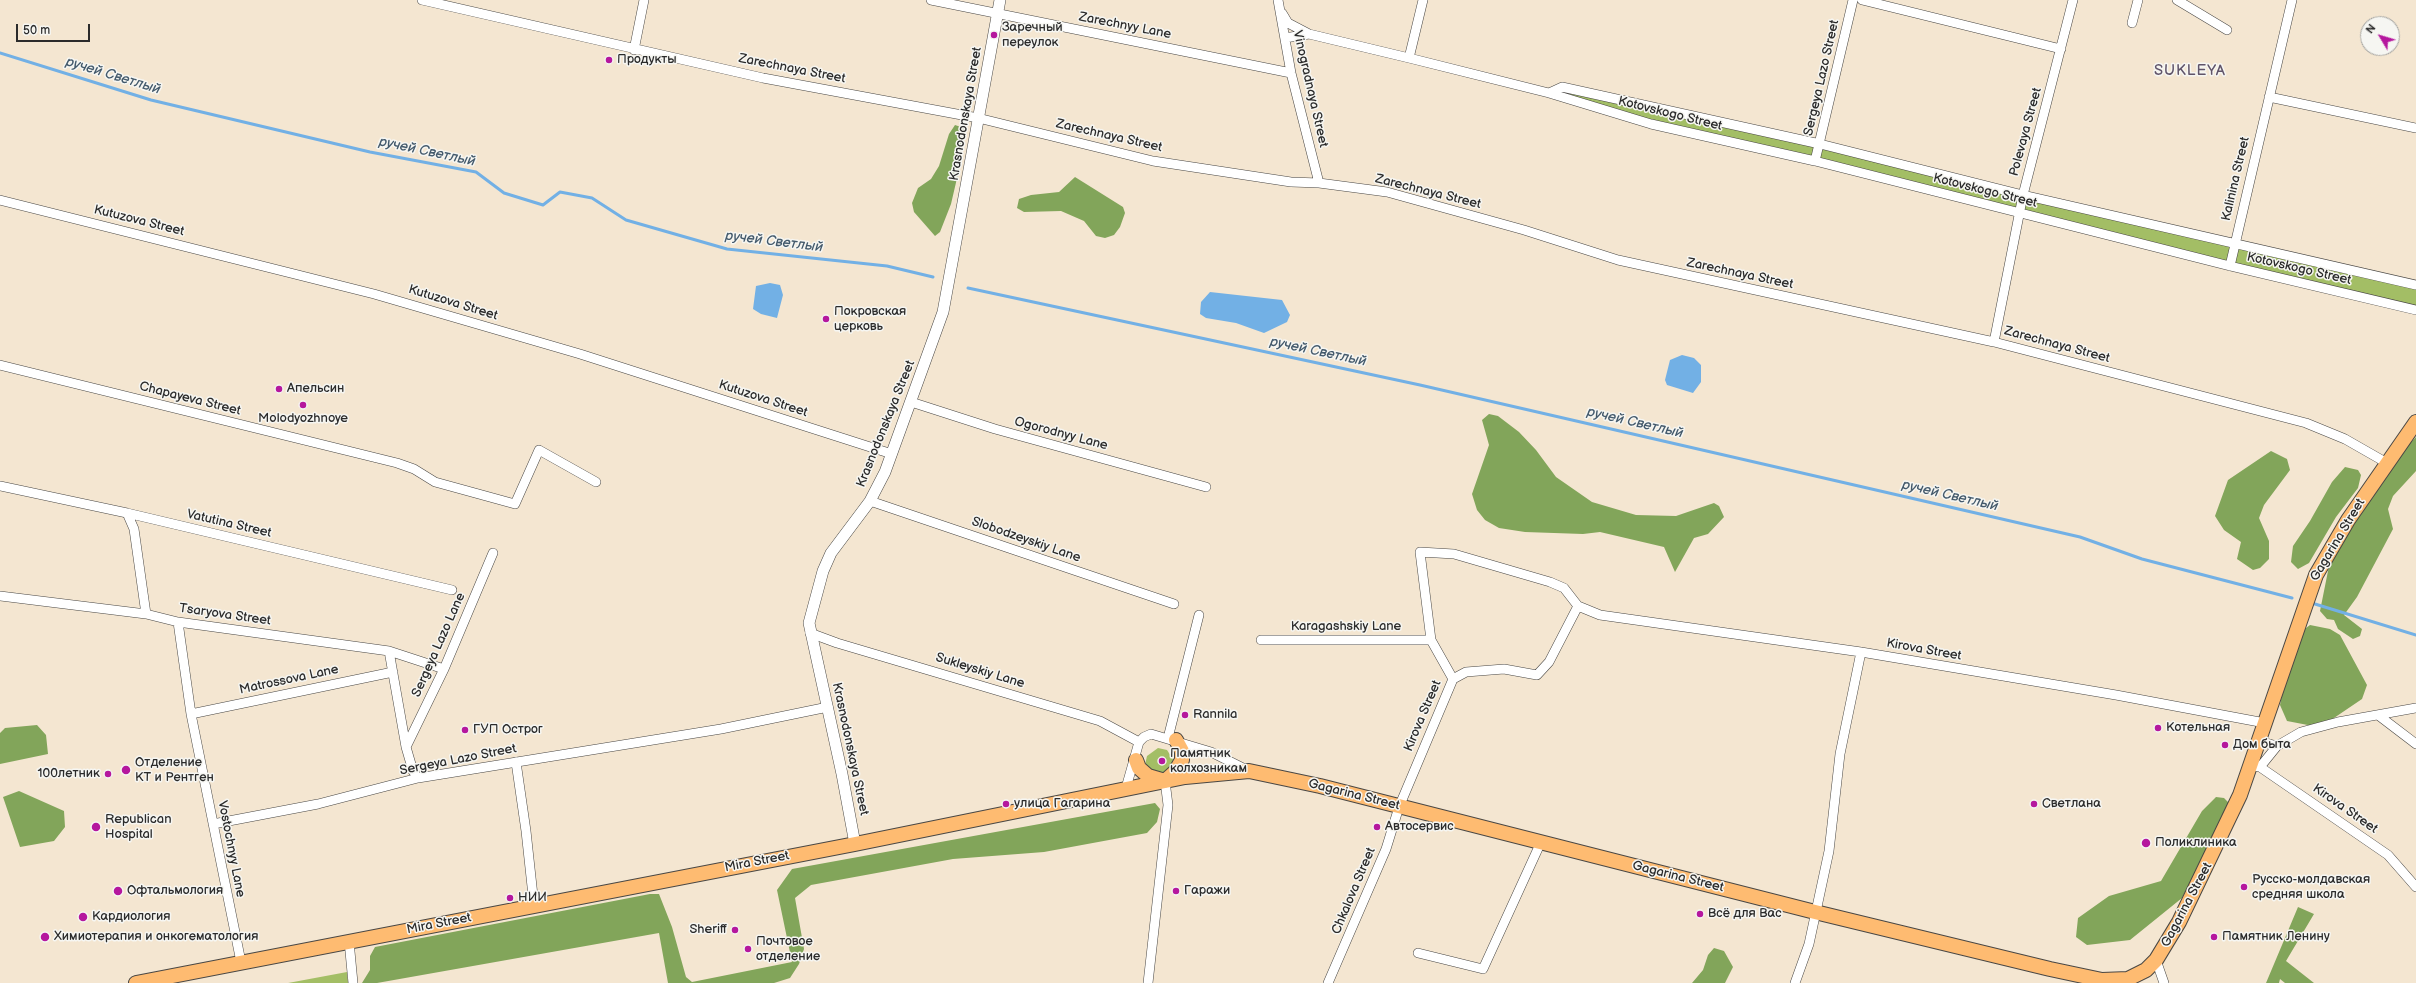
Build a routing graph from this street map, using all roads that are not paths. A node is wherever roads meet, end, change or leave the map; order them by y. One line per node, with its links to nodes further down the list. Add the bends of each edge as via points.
1 (422, 0): 20 (street, Zarechnaya Street)
2 (644, 0): 20 (street)
3 (931, 0): 14 (street, Zarechnyy Lane)
4 (1000, 0): 14 (street, Krasnodonskaya Street)
5 (1278, 0): 13 (street, Vinogradnaya Street)
6 (1422, 0): 21 (street)
7 (1853, 0): 27 (street, Sergeya Lazo Street)
8 (1862, 0): 19 (street)
9 (2073, 0): 19 (street, Polevaya Street)
10 (2138, 0): 15 (street)
11 (2177, 0): 16 (street)
12 (2292, 0): 24 (street, Kalinina Street)
13 (1281, 12): 17 (street, via 1288,23); 18 (street, Vinogradnaya Street)
14 (997, 14): 22 (street, Zarechnyy Lane); 25 (street, Krasnodonskaya Street)
15 (2132, 23)
16 (2227, 30)
17 (1309, 34): 18 (street, Kotovskogo Street); 21 (street, Kotovskogo Street)
18 (1285, 38): 22 (street, Vinogradnaya Street)
19 (2061, 49): 30 (street, Polevaya Street)
20 (634, 50): 25 (street, Zarechnaya Street, via 763,78)
21 (1409, 58): 23 (street, Kotovskogo Street)
22 (1291, 73): 29 (street, Vinogradnaya Street)
23 (1549, 93): 27 (street, Kotovskogo Street, via 1562,87); 28 (street, Kotovskogo Street, via 1651,124)
24 (2269, 97): 26 (street); 33 (street, Kalinina Street)
25 (978, 118): 29 (street, Zarechnaya Street, via 1153,161 1291,182); 39 (street, Krasnodonskaya Street, via 962,221 943,312)
26 (2416, 128)
27 (1820, 144): 28 (street, Sergeya Lazo Street); 30 (street, Kotovskogo Street)
28 (1815, 161): 32 (street, Kotovskogo Street)
29 (1319, 183): 37 (street, Zarechnaya Street, via 1387,192 1524,230 1618,260)
30 (2023, 195): 32 (street, Polevaya Street); 33 (street, Kotovskogo Street)
31 (0, 200): 41 (street, Kutuzova Street, via 374,294 580,354)
32 (2019, 213): 34 (street, Kotovskogo Street); 37 (street, Polevaya Street)
33 (2234, 243): 34 (street, Kalinina Street); 35 (street, Kotovskogo Street)
34 (2230, 266): 36 (street, Kotovskogo Street)
35 (2416, 285)
36 (2416, 310)
37 (1994, 342): 42 (street, Zarechnaya Street, via 2306,423 2345,439)
38 (0, 365): 43 (street, Chapayeva Street, via 397,463 414,469 435,482 515,504 539,450)
39 (911, 402): 41 (street, Krasnodonskaya Street); 45 (street, Ogorodnyy Lane, via 995,429)
40 (2416, 422): 42 (main road, Gagarina Street)
41 (892, 454): 46 (street, Krasnodonskaya Street)
42 (2388, 463): 68 (main road, Gagarina Street, via 2332,545 2316,574)
43 (596, 482)
44 (0, 486): 47 (street, Vatutina Street)
45 (1206, 487)
46 (870, 501): 51 (street, Slobodzeyskiy Lane); 56 (street, Krasnodonskaya Street, via 831,553 810,613)
47 (127, 513): 49 (street, Vatutina Street); 53 (street, via 134,530)
48 (493, 553): 61 (street, Sergeya Lazo Lane)
49 (452, 590)
50 (0, 596): 53 (street, Tsaryova Street)
51 (1174, 604)
52 (1578, 606): 58 (street, Kirova Street, via 1564,588 1550,582 1454,554 1420,552); 60 (street, Kirova Street, via 1600,615); 63 (street, Kirova Street, via 1549,662 1537,675 1504,669 1466,672)
53 (146, 614): 55 (street, Tsaryova Street)
54 (1199, 615): 69 (street)
55 (178, 622): 59 (street, Tsaryova Street); 66 (street, Vostochnyy Lane)
56 (810, 632): 64 (street, Krasnodonskaya Street); 71 (street, Sukleyskiy Lane, via 837,643 1100,721)
57 (1261, 640): 58 (street, Karagashskiy Lane)
58 (1431, 640): 63 (street)
59 (389, 651): 61 (street, Tsaryova Street); 62 (street)
60 (1861, 652): 68 (street, Kirova Street); 88 (street, via 1840,754 1829,851)
61 (444, 669): 74 (street, Sergeya Lazo Lane)
62 (393, 672): 66 (street, Matrossova Lane); 74 (street)
63 (1453, 679): 82 (street, Kirova Street)
64 (828, 708): 76 (street, Sergeya Lazo Street, via 721,730); 85 (street, Krasnodonskaya Street)
65 (2416, 708): 67 (street)
66 (191, 714): 83 (street, Vostochnyy Lane)
67 (2378, 715): 72 (street); 73 (street, via 2302,732)
68 (2265, 723): 70 (main road, Gagarina Street)
69 (1172, 739): 71 (street, via 1151,734); 78 (street, via 1229,759); 80 (main road, via 1182,751 1182,760 1175,772)
70 (2259, 741): 73 (street); 77 (main road, Gagarina Street)
71 (1139, 742): 75 (street)
72 (2416, 744)
73 (2277, 746): 77 (street)
74 (406, 748): 79 (street, via 413,771)
75 (1136, 760): 80 (main road, via 1139,768 1148,776); 81 (street)
76 (516, 762): 79 (street, Sergeya Lazo Street); 87 (street)
77 (2255, 767): 86 (street, Kirova Street, via 2388,855); 91 (main road, Gagarina Street, via 2180,922)
78 (1249, 771): 80 (main road, Gagarina Street, via 1204,774); 82 (main road, Gagarina Street)
79 (418, 778): 83 (street, Sergeya Lazo Street, via 318,804)
80 (1165, 781): 81 (main road, Mira Street); 95 (street, via 1168,805)
81 (1126, 788): 85 (main road, Mira Street)
82 (1399, 807): 84 (main road, Gagarina Street); 96 (street, Chkalova Street, via 1386,849)
83 (213, 824): 92 (street, Vostochnyy Lane)
84 (1541, 842): 88 (main road, Gagarina Street); 90 (street, via 1483,969)
85 (855, 844): 87 (main road, Mira Street)
86 (2416, 887)
87 (534, 905): 89 (main road, Mira Street)
88 (1815, 912): 91 (main road, Gagarina Street, via 2102,980 2119,981 2134,976 2146,970); 97 (street, via 1809,944)
89 (348, 941): 92 (main road, Mira Street); 94 (street)
90 (1418, 952)
91 (2156, 960): 98 (street)
92 (241, 962): 93 (main road, Mira Street)
93 (136, 983)
94 (353, 983)
95 (1148, 983)
96 (1328, 983)
97 (1795, 983)
98 (2164, 983)

